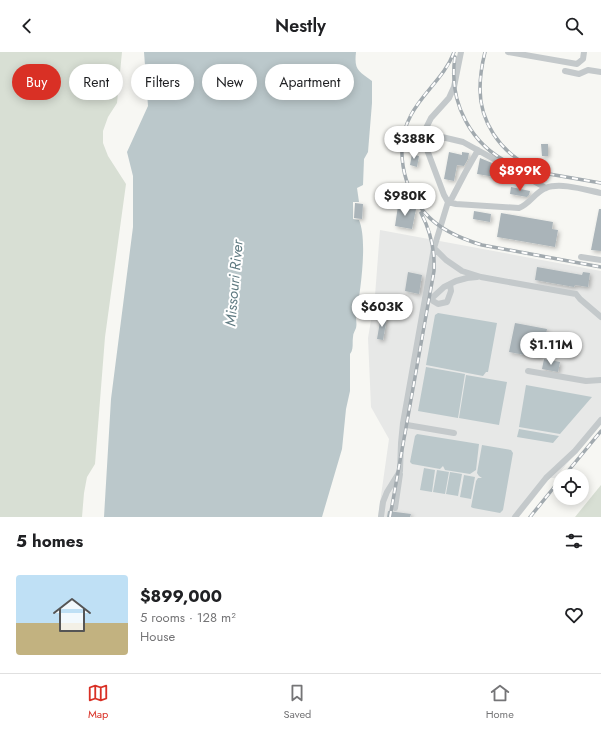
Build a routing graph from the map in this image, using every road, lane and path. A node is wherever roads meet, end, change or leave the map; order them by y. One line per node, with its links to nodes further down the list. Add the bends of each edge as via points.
1 (461, 52): 6 (lane, via 454,87 449,98 431,118)
2 (508, 52): 3 (lane, via 577,64 583,59)
3 (584, 52)
4 (565, 71): 5 (lane, via 579,74 588,70)
5 (601, 72)
6 (425, 133): 7 (lane, via 463,142); 10 (lane, via 426,147)
7 (478, 150): 8 (lane); 10 (lane)
8 (546, 188): 9 (lane, via 562,186); 10 (lane, via 526,206 519,208)
9 (601, 193)
10 (448, 202): 11 (lane)
11 (434, 248): 14 (lane, via 462,271); 16 (lane)
12 (581, 257): 13 (lane)
13 (601, 260)
14 (481, 277): 15 (lane, via 467,278); 17 (lane, via 576,294)
15 (450, 284): 16 (lane); 16 (lane, via 447,302 435,303)
16 (429, 298): 21 (lane)
17 (601, 317)
18 (528, 371): 19 (lane, via 586,381)
19 (601, 380)
20 (601, 420): 26 (lane, via 575,451 546,478)
21 (403, 423): 22 (lane); 23 (lane)
22 (454, 433)
23 (400, 471): 24 (lane); 25 (lane, via 387,492)
24 (395, 508)
25 (381, 517)
26 (515, 517)

